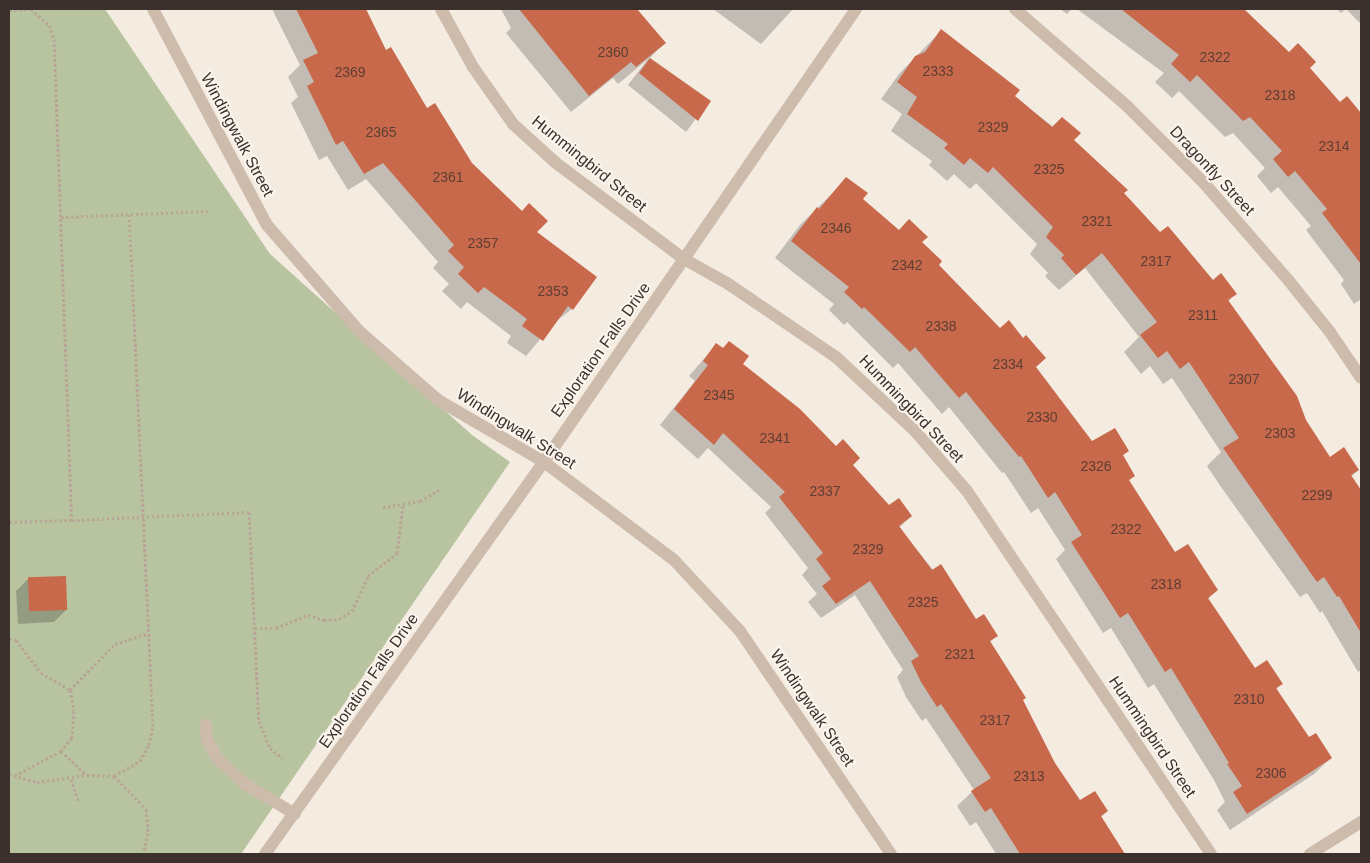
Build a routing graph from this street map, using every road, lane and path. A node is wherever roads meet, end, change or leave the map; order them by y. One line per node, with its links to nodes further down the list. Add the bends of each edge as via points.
1 (153, 9): 11 (street, Windingwalk Street, via 267,225 359,330 438,400)
2 (441, 9): 9 (street, Hummingbird Street, via 473,67 513,124 578,180)
3 (856, 9): 9 (street, Exploration Falls Drive)
4 (1015, 9): 10 (street, Dragonfly Street, via 1069,53 1190,168 1295,288)
5 (9, 10): 8 (path, via 31,9 49,25 54,39)
6 (210, 211): 7 (path)
7 (129, 214): 8 (path); 15 (path)
8 (61, 217): 16 (path)
9 (684, 259): 11 (street, Exploration Falls Drive); 36 (street, Hummingbird Street, via 727,283 836,357 915,432 978,507)
10 (1361, 378)
11 (544, 462): 31 (street, Exploration Falls Drive); 35 (street, Windingwalk Street, via 674,560 740,631)
12 (439, 490): 13 (path, via 420,502)
13 (402, 505): 14 (path); 18 (path, via 397,553 368,576 352,611 339,619 308,616 276,628)
14 (383, 507)
15 (143, 517): 16 (path); 18 (path, via 249,512); 19 (path)
16 (72, 520): 17 (path)
17 (9, 522)
18 (255, 628): 24 (path, via 259,721 270,748)
19 (148, 633): 21 (path, via 114,644); 28 (path, via 153,726 149,745 140,760)
20 (9, 639): 21 (path, via 16,640 41,673)
21 (70, 690): 23 (path, via 74,711 72,738)
22 (206, 725): 31 (street, via 206,739 217,758 245,784)
23 (61, 751): 26 (path); 27 (path)
24 (283, 758)
25 (9, 774): 26 (path)
26 (14, 776): 29 (path, via 38,782)
27 (87, 776): 28 (path); 29 (path)
28 (114, 776): 33 (path, via 146,809 148,833)
29 (71, 779): 30 (path)
30 (79, 803)
31 (295, 814): 34 (street, Exploration Falls Drive)
32 (1361, 822): 37 (street)
33 (143, 854)
34 (265, 854)
35 (891, 854)
36 (1211, 854)
37 (1310, 854)

